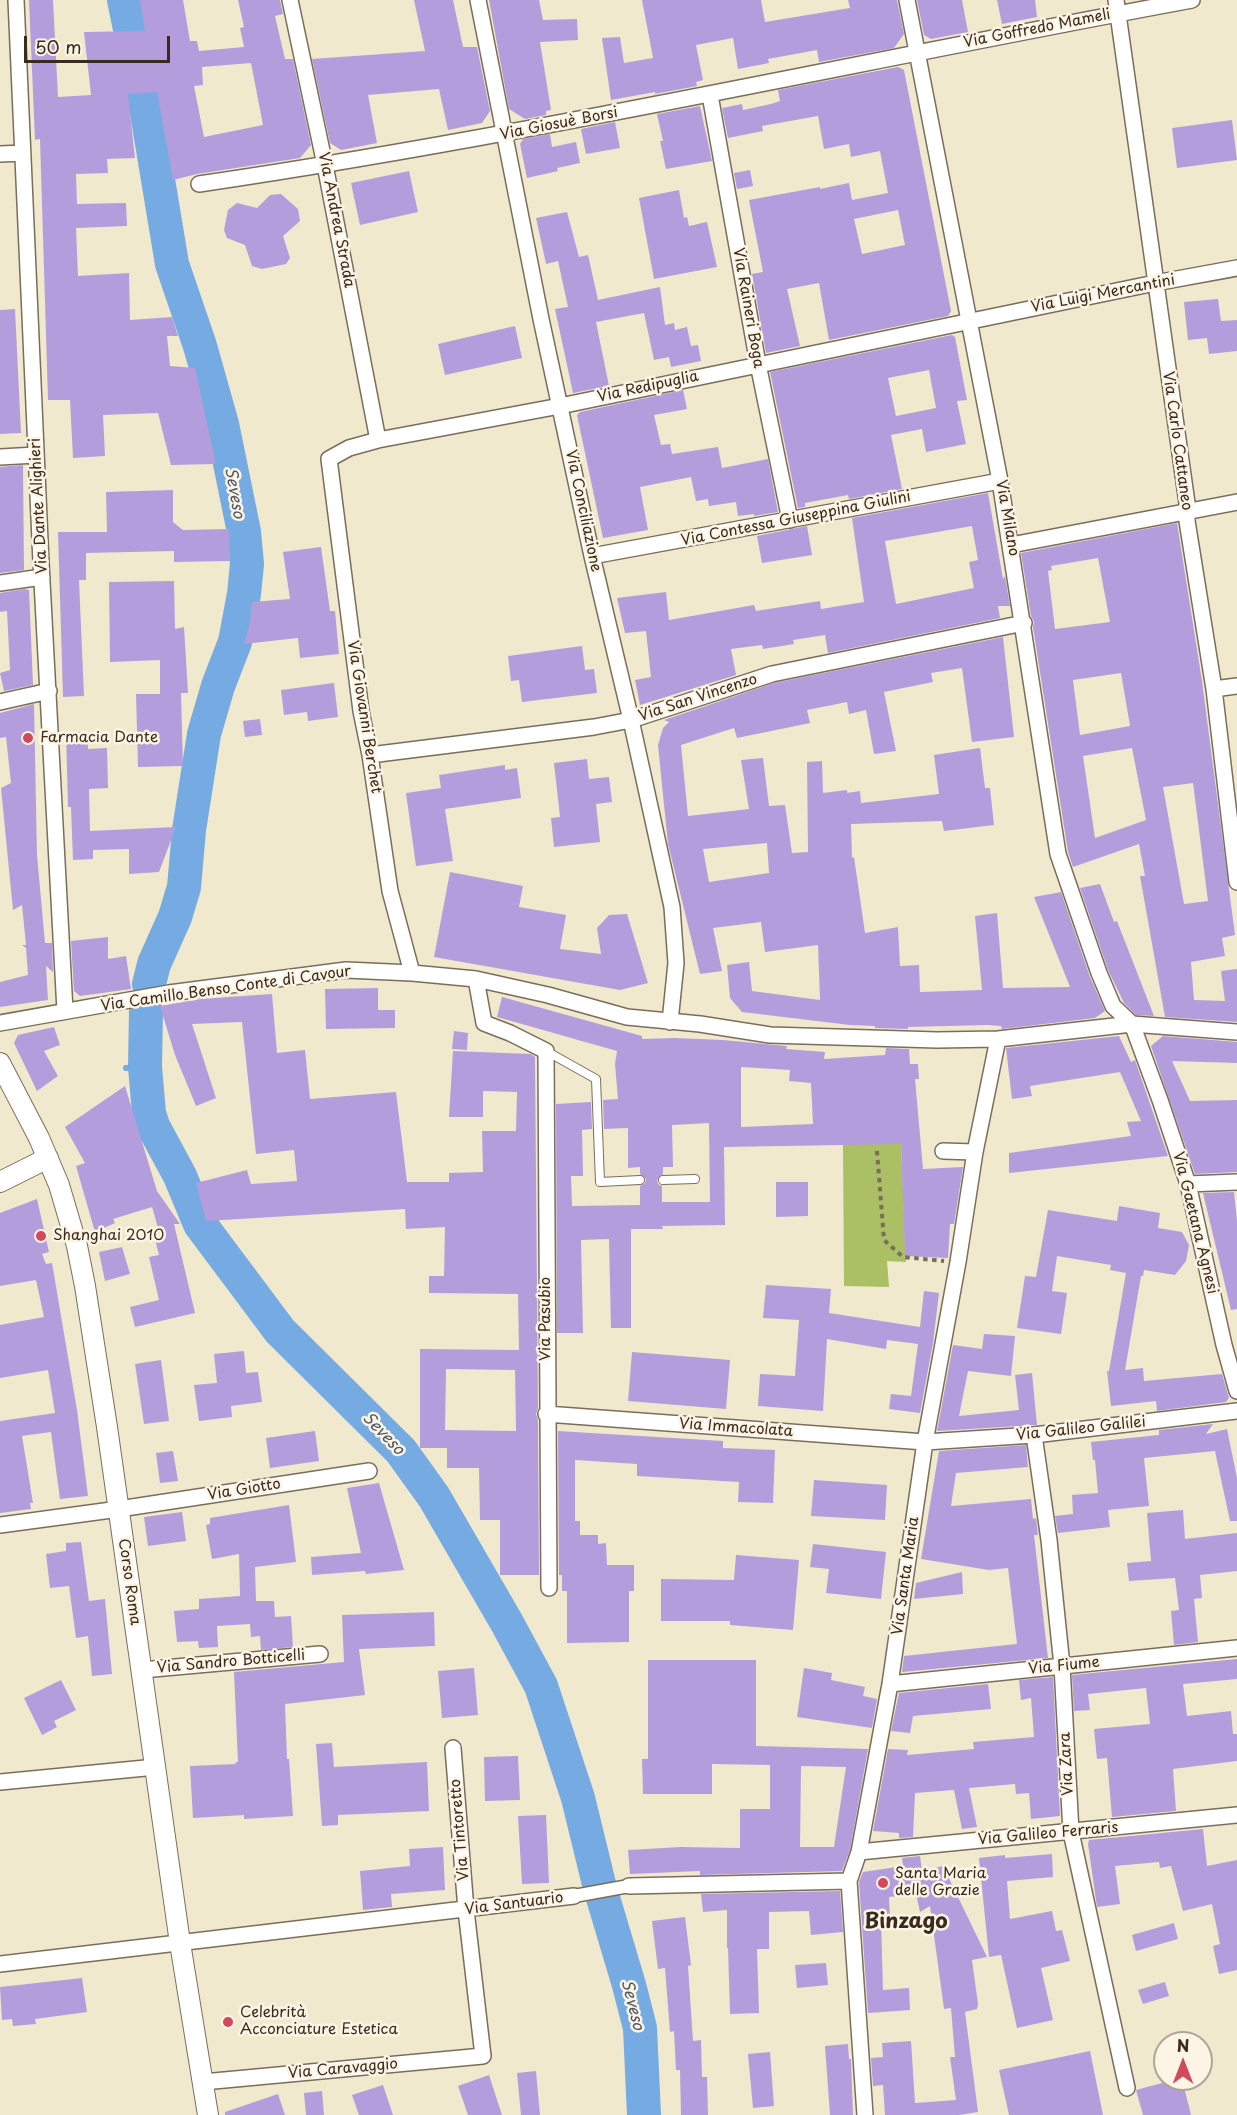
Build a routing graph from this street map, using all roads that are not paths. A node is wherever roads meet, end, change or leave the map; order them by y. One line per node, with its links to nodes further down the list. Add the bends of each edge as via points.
1 (16, 0): 10 (street, Via Dante Alighieri)
2 (290, 0): 12 (street, Via Andrea Strada)
3 (478, 0): 9 (street, Via Conciliazione)
4 (908, 0): 7 (street, Via Milano)
5 (1192, 0): 6 (street, Via Goffredo Mameli)
6 (1117, 7): 7 (street, Via Goffredo Mameli); 15 (street, Via Carlo Cattaneo)
7 (918, 52): 8 (street, Via Giosuè Borsi); 16 (street, Via Milano)
8 (710, 95): 9 (street, Via Giosuè Borsi); 17 (street, Via Raineri Boga)
9 (506, 134): 12 (street, Via Giosuè Borsi); 18 (street, Via Conciliazione)
10 (22, 153): 11 (street); 20 (street, Via Dante Alighieri)
11 (0, 154)
12 (325, 165): 13 (street, Via Giosuè Borsi); 19 (street, Via Andrea Strada)
13 (199, 184)
14 (1237, 268): 15 (street, Via Luigi Mercantini)
15 (1155, 283): 16 (street, Via Luigi Mercantini); 25 (street, Via Carlo Cattaneo)
16 (969, 322): 17 (street, Via Redipuglia); 23 (street, Via Milano)
17 (758, 364): 18 (street, Via Redipuglia); 26 (street, Via Raineri Boga)
18 (560, 406): 19 (street, Via Redipuglia); 28 (street, Via Conciliazione)
19 (378, 440): 22 (street, Via Redipuglia, via 348,448)
20 (36, 455): 21 (street); 29 (street, Via Dante Alighieri)
21 (0, 457)
22 (329, 459): 37 (street, Via Giovanni Berchet)
23 (1000, 481): 26 (street, Via Contessa Giuseppina Giulini); 27 (street, Via Milano)
24 (1237, 502): 25 (street)
25 (1187, 512): 27 (street); 33 (street, Via Carlo Cattaneo)
26 (790, 520): 28 (street, Via Contessa Giuseppina Giulini)
27 (1011, 545): 31 (street, Via Milano)
28 (592, 556): 36 (street, Via Conciliazione)
29 (42, 577): 30 (street); 34 (street, Via Dante Alighieri)
30 (0, 583)
31 (1024, 623): 36 (street, Via San Vincenzo, via 772,674); 44 (street, Via Milano, via 1058,854 1113,1006)
32 (1237, 686): 33 (street)
33 (1214, 689): 38 (street, Via Carlo Cattaneo)
34 (49, 692): 35 (street); 41 (street, Via Dante Alighieri)
35 (0, 702)
36 (631, 720): 37 (street, Via San Vincenzo); 42 (street, Via Conciliazione, via 673,914 676,963)
37 (370, 755): 39 (street, Via Giovanni Berchet, via 390,891)
38 (1237, 882)
39 (412, 973): 40 (street, Via Camillo Benso Conte di Cavour); 41 (street, Via Camillo Benso Conte di Cavour, via 346,970)
40 (476, 979): 42 (street, Via Camillo Benso Conte di Cavour, via 627,1017); 47 (street, via 484,1023)
41 (65, 1011): 43 (street, Via Camillo Benso Conte di Cavour)
42 (670, 1022): 46 (street, Via Camillo Benso Conte di Cavour, via 770,1035)
43 (0, 1023)
44 (1132, 1024): 45 (street); 46 (street); 57 (street, Via Gaetana Agnesi)
45 (1237, 1032)
46 (998, 1039): 50 (street, Via Santa Maria)
47 (546, 1051): 53 (lane, via 596,1079 600,1182); 61 (street, Via Pasubio)
48 (0, 1063): 51 (street, Corso Roma)
49 (943, 1151): 50 (street)
50 (975, 1152): 63 (street, Via Santa Maria)
51 (48, 1158): 55 (street); 65 (street, Corso Roma, via 69,1217 85,1286)
52 (695, 1179): 54 (lane)
53 (640, 1180)
54 (663, 1180)
55 (0, 1182)
56 (1237, 1182): 57 (street)
57 (1188, 1184): 58 (street, Via Gaetana Agnesi)
58 (1231, 1345): 59 (street, Via Gaetana Agnesi)
59 (1237, 1391)
60 (1237, 1411): 62 (street, Via Galileo Galilei)
61 (546, 1414): 63 (street, Via Immacolata); 67 (street, Via Pasubio)
62 (1034, 1435): 63 (street, Via Galileo Galilei); 70 (street, Via Zara)
63 (925, 1442): 72 (street, Via Santa Maria)
64 (369, 1471): 65 (street, Via Giotto)
65 (119, 1509): 66 (street, Via Giotto); 71 (street, Corso Roma)
66 (0, 1525)
67 (549, 1588)
68 (1237, 1648): 70 (street, Via Fiume)
69 (320, 1654): 71 (street, Via Sandro Botticelli)
70 (1062, 1666): 72 (street, Via Fiume); 77 (street, Via Zara)
71 (141, 1670): 74 (street, Corso Roma)
72 (890, 1684): 78 (street, Via Santa Maria)
73 (453, 1748): 82 (street, Via Tintoretto)
74 (156, 1767): 75 (street); 83 (street, Corso Roma)
75 (0, 1782)
76 (1237, 1815): 77 (street, Via Galileo Ferraris)
77 (1071, 1832): 78 (street, Via Galileo Ferraris); 87 (street, Via Zara)
78 (859, 1852): 79 (street, Via Santa Maria)
79 (849, 1881): 80 (street, Via Santuario); 89 (street, Via Santa Maria)
80 (630, 1886): 81 (street, Via Santuario)
81 (574, 1896): 82 (street, Via Santuario)
82 (466, 1910): 83 (street, Via Santuario); 85 (street, Via Tintoretto)
83 (180, 1943): 84 (street, Via Santuario); 86 (street, Corso Roma)
84 (0, 1964)
85 (483, 2056): 86 (street, Via Caravaggio)
86 (203, 2082): 88 (street, Corso Roma)
87 (1126, 2088)
88 (208, 2115)
89 (866, 2115)

